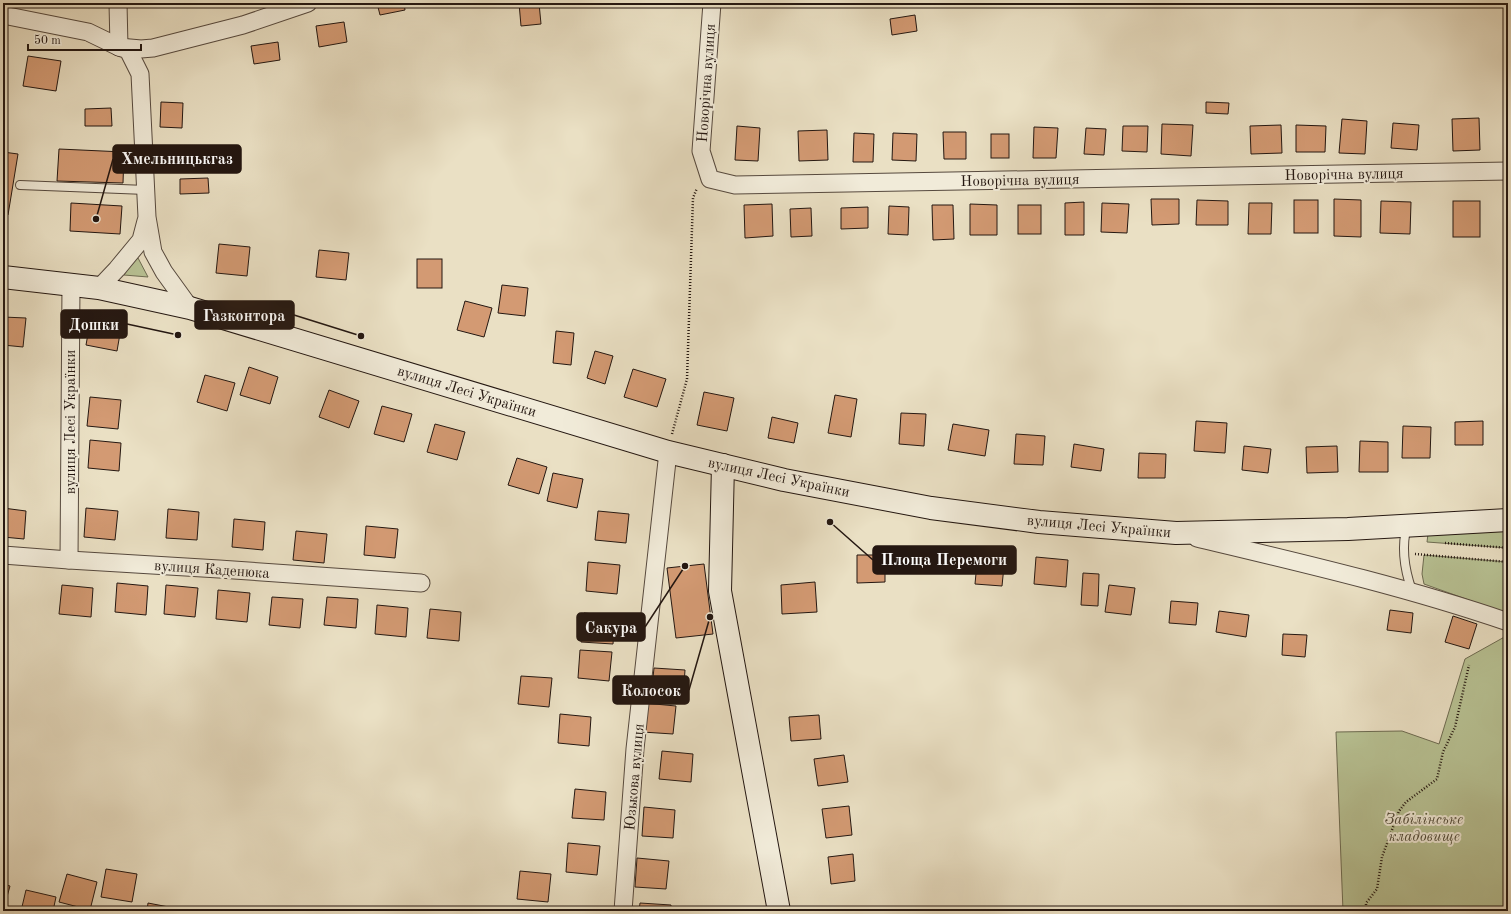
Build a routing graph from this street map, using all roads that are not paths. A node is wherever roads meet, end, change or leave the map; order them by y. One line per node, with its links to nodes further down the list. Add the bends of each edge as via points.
1 (118, 3): 5 (street)
2 (308, 3): 5 (street, via 244,25 153,48)
3 (712, 3): 6 (street, Новорічна вулиця, via 701,152 710,179 735,185)
4 (3, 15): 5 (street, via 88,32)
5 (119, 47): 8 (street, via 128,50 140,74)
6 (1508, 171)
7 (20, 185): 8 (lane)
8 (146, 190): 9 (street)
9 (147, 217): 12 (street, via 140,240); 13 (street, via 153,252)
10 (3, 277): 11 (main road, вулиця Лесі Українки)
11 (71, 285): 12 (main road, вулиця Лесі Українки); 20 (street, вулиця Лесі Українки)
12 (99, 288): 13 (main road, вулиця Лесі Українки)
13 (190, 308): 14 (main road, вулиця Лесі Українки)
14 (668, 452): 15 (main road, вулиця Лесі Українки); 24 (street, Юзькова вулиця, via 635,749)
15 (723, 465): 18 (main road, вулиця Лесі Українки, via 784,480 931,508 1040,522); 25 (main road, via 720,591)
16 (1508, 520): 17 (main road, вулиця Лесі Українки)
17 (1407, 525): 18 (main road, вулиця Лесі Українки); 22 (lane, via 1404,553)
18 (1176, 533): 22 (street)
19 (3, 555): 20 (street, вулиця Каденюка)
20 (69, 560): 21 (street, вулиця Каденюка)
21 (421, 583)
22 (1412, 592): 23 (street)
23 (1508, 622)
24 (623, 911)
25 (779, 911)

